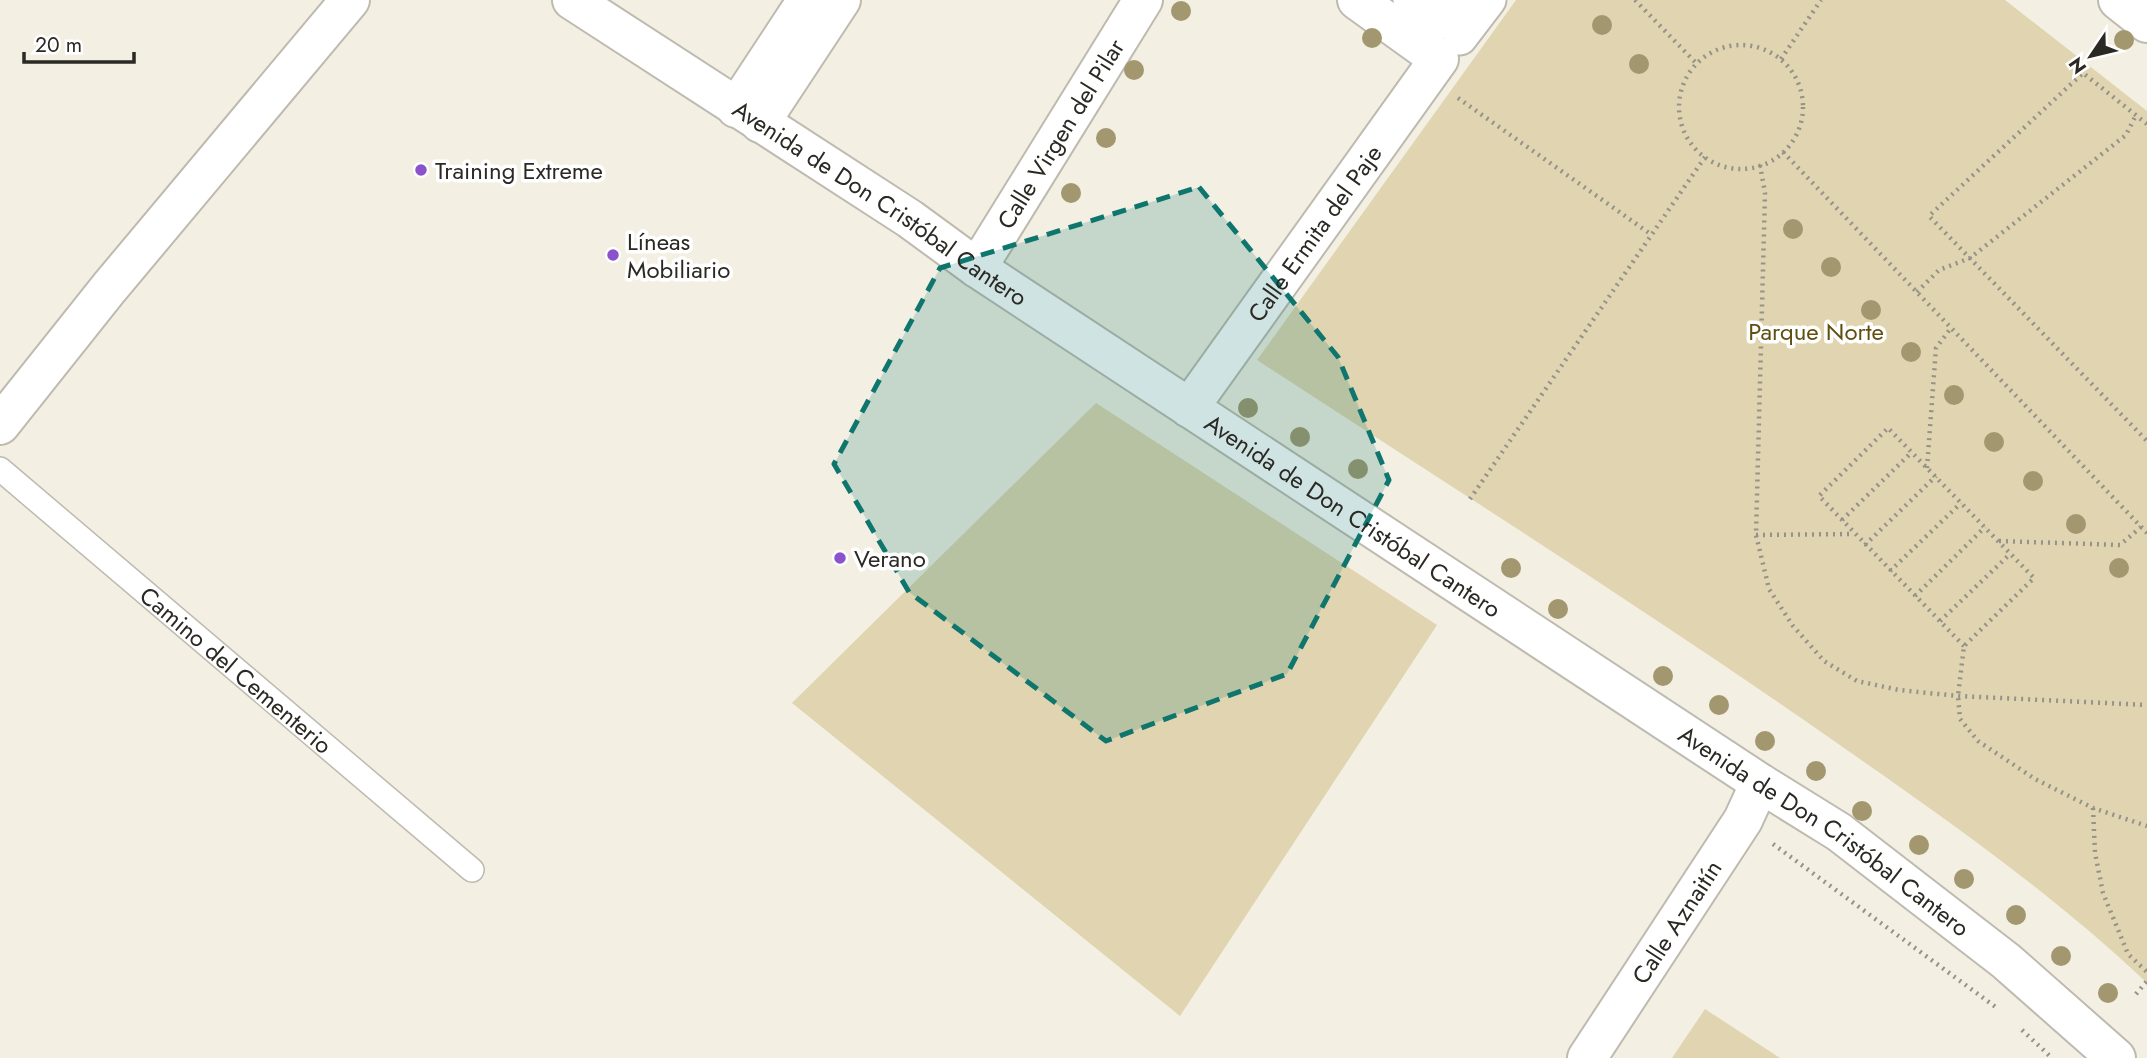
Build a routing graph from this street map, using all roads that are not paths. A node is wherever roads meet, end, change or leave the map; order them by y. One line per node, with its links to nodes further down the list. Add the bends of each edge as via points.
1 (350, 0): 16 (street)
2 (572, 0): 13 (street, Avenida de Don Cristóbal Cantero)
3 (807, 0): 13 (street)
4 (841, 0): 13 (street)
5 (1143, 0): 14 (street, Calle Virgen del Pilar)
6 (1357, 0): 12 (street)
7 (1410, 0): 8 (street, via 1441,22)
8 (1457, 0)
9 (1489, 0): 12 (street, Calle Ermita del Paje)
10 (2118, 0): 11 (street)
11 (2147, 23)
12 (1450, 63): 15 (street, Calle Ermita del Paje)
13 (748, 116): 14 (street, Avenida de Don Cristóbal Cantero, via 910,219)
14 (976, 268): 15 (street, Avenida de Don Cristóbal Cantero)
15 (1189, 408): 18 (street, Avenida de Don Cristóbal Cantero)
16 (0, 425)
17 (0, 469): 19 (lane, Camino del Cementerio)
18 (1760, 783): 20 (street, Calle Aznaitín, via 1743,820); 21 (street, Avenida de Don Cristóbal Cantero, via 1839,832 2006,961)
19 (472, 870)
20 (1587, 1058)
21 (2116, 1058)

